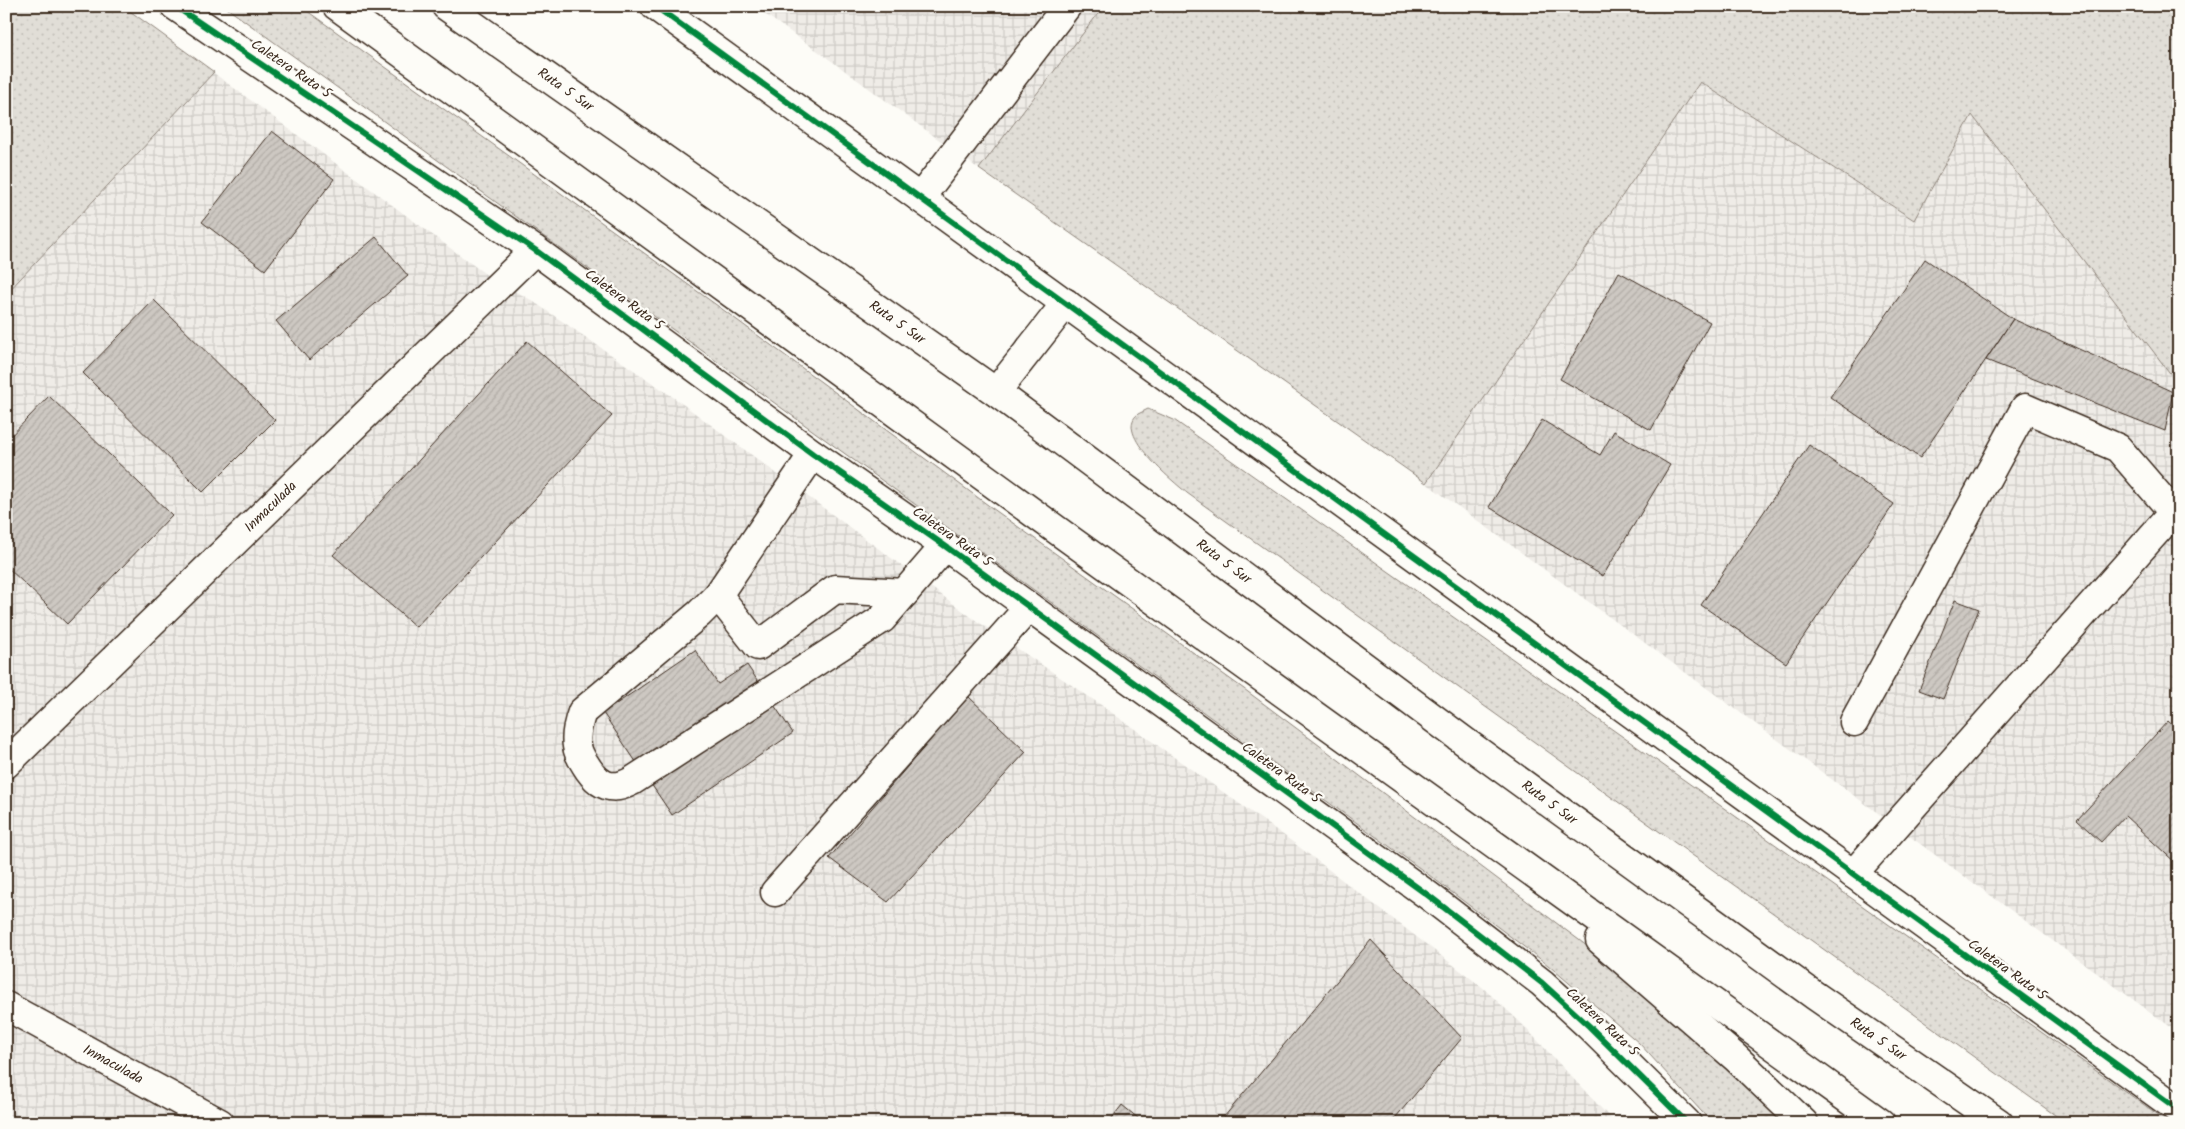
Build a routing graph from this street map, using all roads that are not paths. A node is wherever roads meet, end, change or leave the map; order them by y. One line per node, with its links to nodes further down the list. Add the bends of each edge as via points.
1 (175, 6): 7 (main road, Caletera Ruta 5)
2 (338, 6): 18 (main road)
3 (446, 6): 9 (main road, Ruta 5 Sur)
4 (655, 6): 6 (main road, Caletera Ruta 5)
5 (1067, 6): 6 (main road)
6 (920, 198): 8 (main road, Caletera Ruta 5)
7 (535, 250): 10 (main road, Caletera Ruta 5); 17 (main road, Inmaculada)
8 (1066, 303): 9 (main road); 19 (main road, Caletera Ruta 5)
9 (996, 392): 27 (main road, Ruta 5 Sur, via 1464,741 1814,995)
10 (813, 454): 12 (main road, Caletera Ruta 5); 14 (main road)
11 (2176, 509): 16 (main road, via 2118,448 2025,408); 19 (main road)
12 (944, 546): 13 (main road); 15 (main road, Caletera Ruta 5)
13 (905, 593): 14 (main road, via 835,589 758,646); 14 (main road, via 882,619 632,781 622,787 601,784 579,754 577,726 582,712 700,614)
14 (718, 595)
15 (1029, 607): 20 (main road); 24 (main road, Caletera Ruta 5, via 1487,939 1589,1026)
16 (1854, 722)
17 (6, 764)
18 (1472, 829): 25 (main road, via 1736,1058); 26 (main road)
19 (1853, 874): 22 (main road, Caletera Ruta 5)
20 (774, 892)
21 (6, 1006): 23 (main road, Inmaculada)
22 (2179, 1110)
23 (220, 1123)
24 (1687, 1123)
25 (1804, 1123)
26 (1881, 1123)
27 (1999, 1123)

